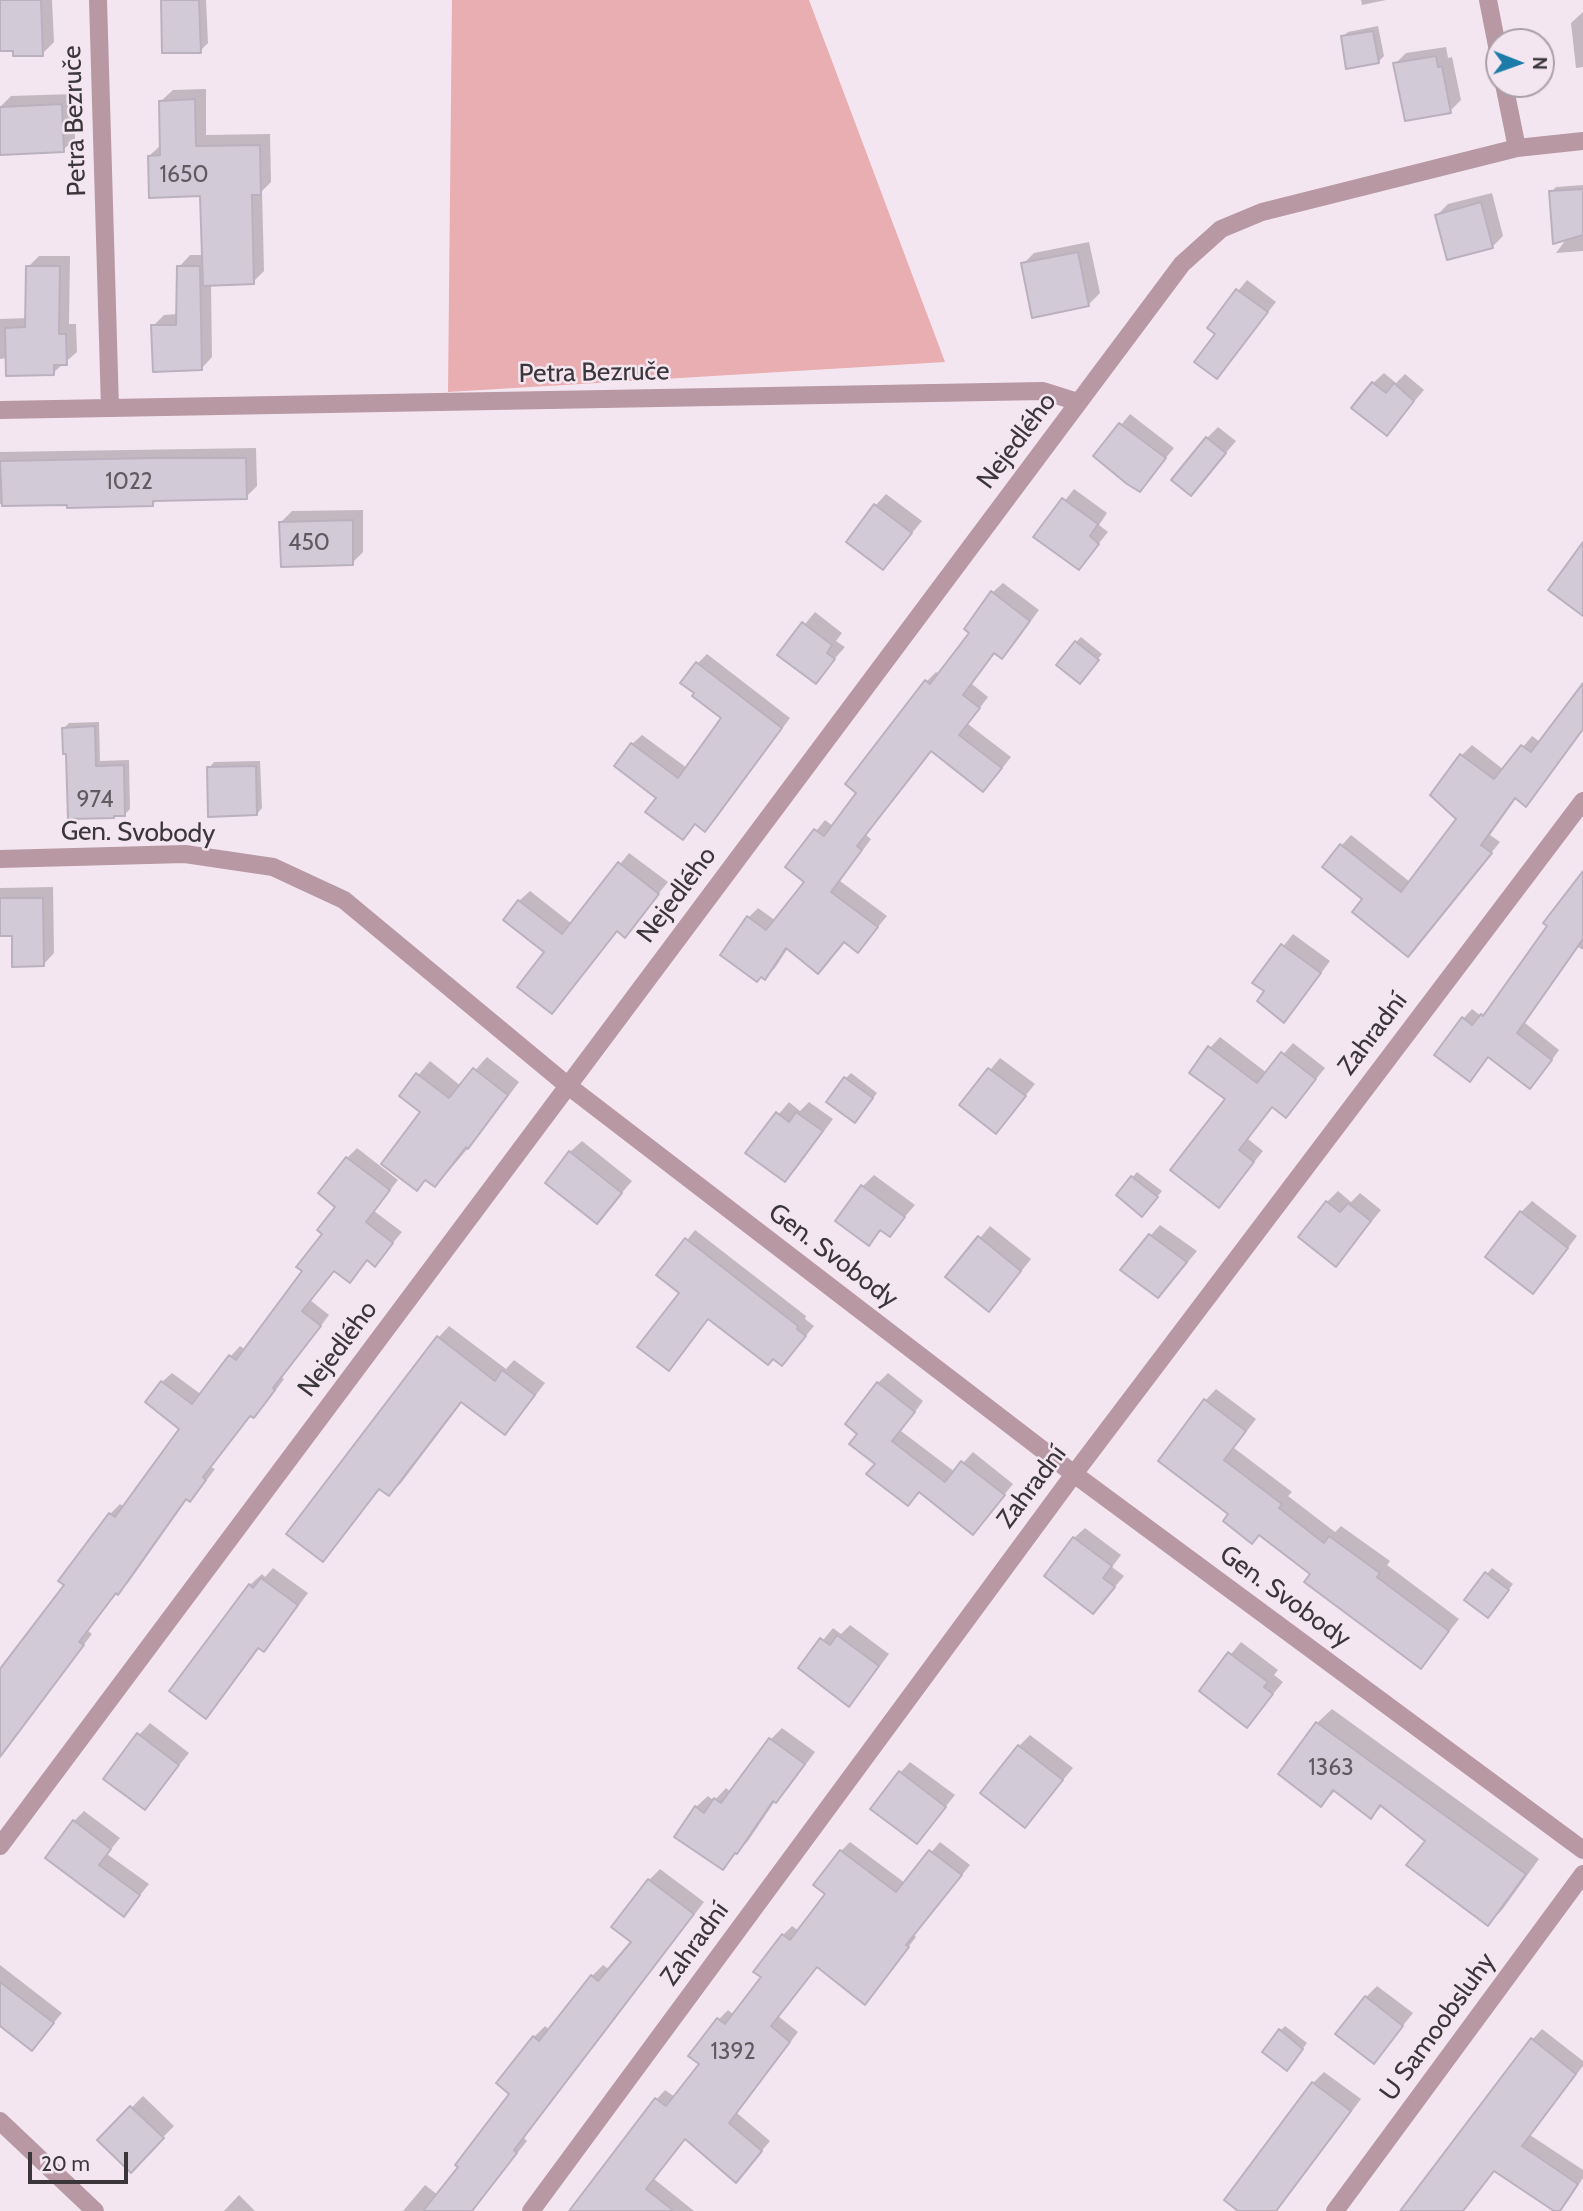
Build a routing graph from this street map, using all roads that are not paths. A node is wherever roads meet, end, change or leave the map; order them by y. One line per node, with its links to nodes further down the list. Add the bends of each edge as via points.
1 (98, 0): 8 (street, Petra Bezruče)
2 (1488, 0): 3 (street)
3 (1494, 28)
4 (1507, 98): 6 (street)
5 (1583, 141): 6 (street, Nejedlého)
6 (1517, 148): 7 (street, Nejedlého, via 1262,212 1221,229 1182,264)
7 (1078, 402): 8 (street, Petra Bezruče, via 1043,391); 12 (street, Nejedlého)
8 (110, 408): 9 (street, Petra Bezruče)
9 (0, 411)
10 (1583, 801): 13 (street, Zahradní)
11 (0, 859): 12 (street, Gen. Svobody, via 185,854 273,867 344,900)
12 (567, 1085): 13 (street, Gen. Svobody); 14 (street, Nejedlého)
13 (1074, 1474): 15 (street, Gen. Svobody); 19 (street, Zahradní)
14 (0, 1846)
15 (1583, 1850)
16 (1583, 1874): 20 (street, U Samoobsluhy)
17 (0, 2121): 18 (street)
18 (95, 2211)
19 (531, 2211)
20 (1335, 2211)

